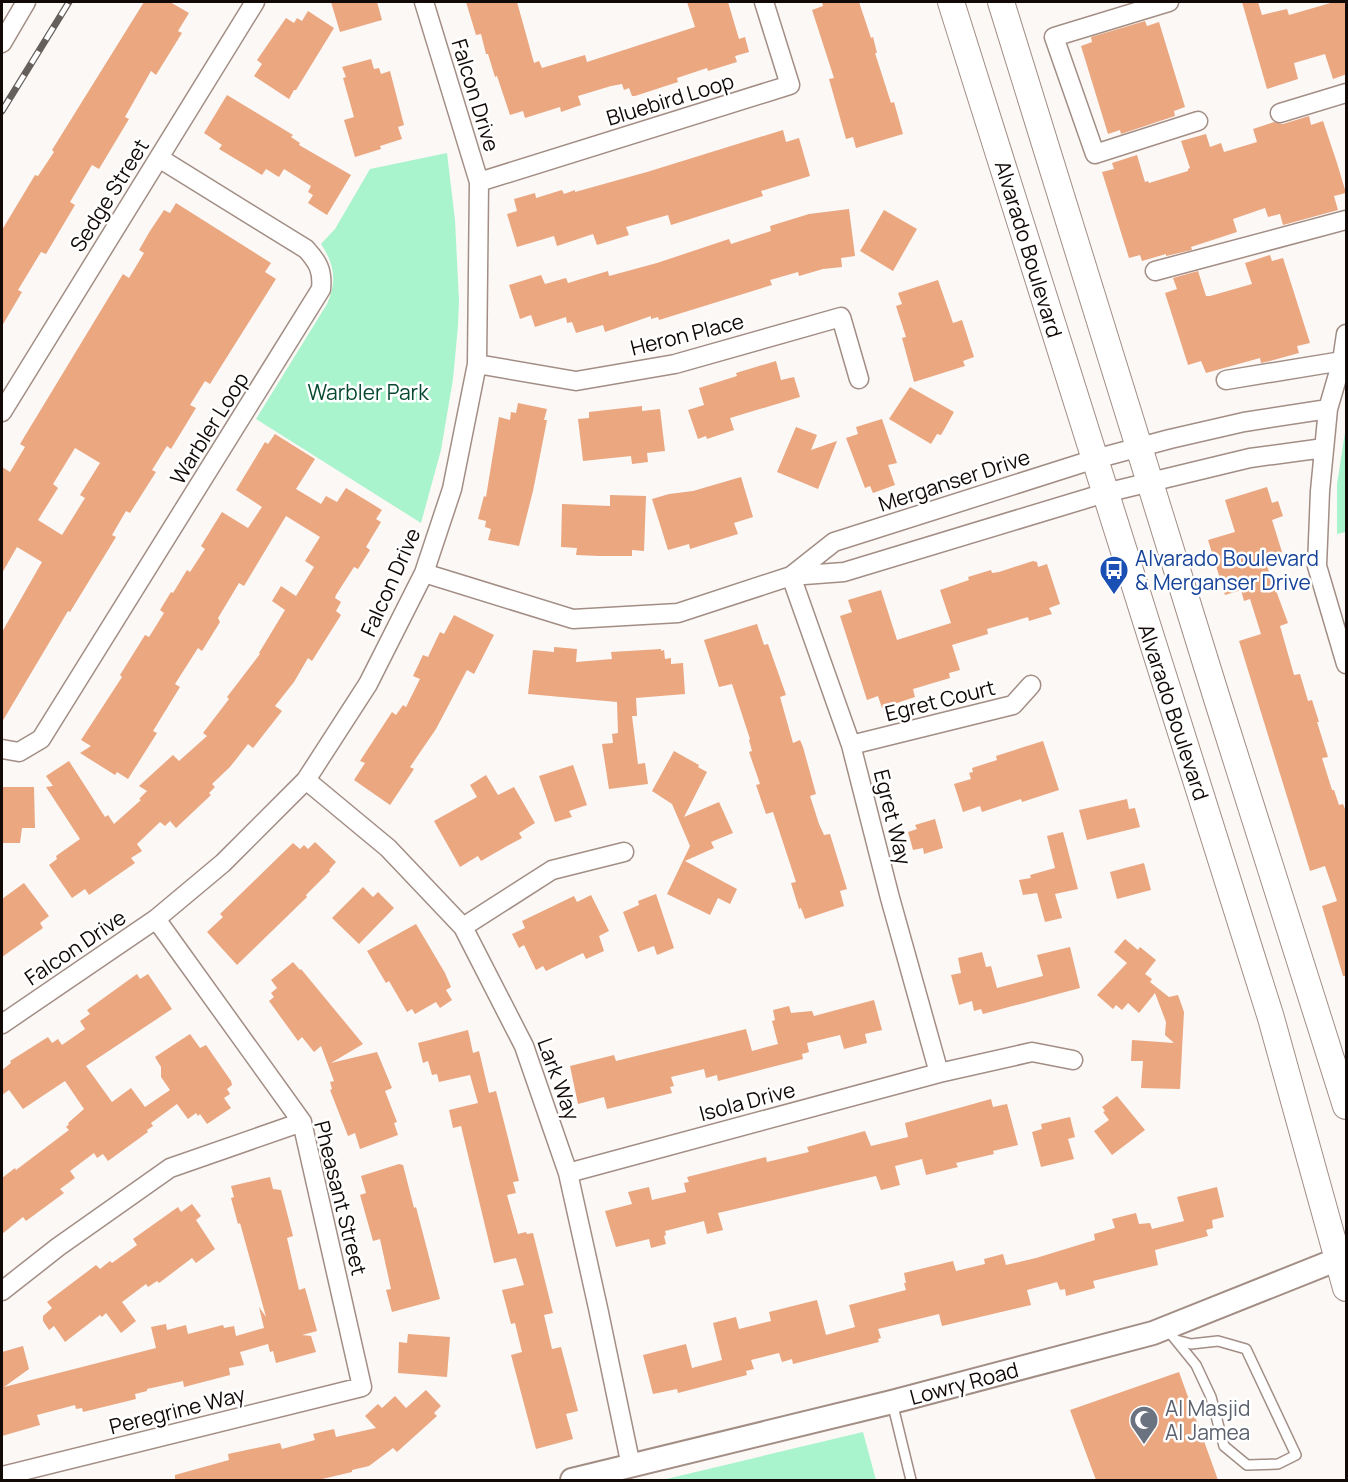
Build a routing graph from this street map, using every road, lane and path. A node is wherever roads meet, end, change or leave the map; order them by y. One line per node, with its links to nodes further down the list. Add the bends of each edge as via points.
1 (26, 2): 8 (street)
2 (255, 2): 12 (street, Sedge Street)
3 (424, 2): 13 (street, Falcon Drive)
4 (764, 2): 13 (street, Bluebird Loop, via 790,85)
5 (951, 2): 25 (main road, Alvarado Boulevard)
6 (1000, 2): 23 (main road)
7 (1169, 2): 11 (street, via 1054,38 1095,154)
8 (2, 42)
9 (1347, 93): 10 (street)
10 (1280, 113)
11 (1198, 122)
12 (159, 158): 22 (street, Sedge Street); 33 (street, Warbler Loop, via 306,249 318,262 321,289 41,740 19,752)
13 (479, 182): 18 (street, Falcon Drive)
14 (1347, 220): 15 (street)
15 (1155, 271)
16 (1347, 334): 17 (street)
17 (1342, 361): 20 (street); 21 (street)
18 (477, 364): 19 (street, Heron Place, via 576,381 675,364 841,317); 28 (street, Falcon Drive, via 452,489)
19 (859, 380)
20 (1226, 380)
21 (1328, 409): 23 (street, Merganser Drive, via 1245,422); 24 (street)
22 (2, 412)
23 (1140, 447): 25 (street, Merganser Drive); 26 (main road)
24 (1324, 448): 26 (street, Merganser Drive, via 1250,458); 30 (street, via 1317,566)
25 (1095, 459): 27 (main road, Alvarado Boulevard); 29 (street, Merganser Drive, via 834,542)
26 (1151, 483): 27 (street, Merganser Drive); 41 (main road)
27 (1105, 493): 29 (street, Merganser Drive, via 844,572); 44 (main road, Alvarado Boulevard)
28 (424, 573): 29 (street, Merganser Drive, via 573,619 678,613); 34 (street, Falcon Drive, via 368,684)
29 (791, 576): 32 (street, Egret Way)
30 (1347, 664)
31 (1031, 685): 32 (street, Egret Court, via 1013,705)
32 (851, 745): 40 (street, Egret Way)
33 (2, 748)
34 (306, 780): 36 (street, Falcon Drive, via 223,863); 37 (street, Lark Way, via 388,849)
35 (624, 852): 37 (street, via 552,870)
36 (156, 919): 38 (street, Falcon Drive); 42 (street, Pheasant Street)
37 (463, 927): 43 (street, Lark Way, via 524,1046)
38 (2, 1024)
39 (1073, 1060): 40 (street, Isola Drive, via 1032,1052)
40 (939, 1073): 43 (street, Isola Drive)
41 (1347, 1106)
42 (302, 1122): 46 (street, via 170,1168); 48 (street, Pheasant Street)
43 (568, 1173): 50 (street, Lark Way)
44 (1342, 1257): 45 (main road, Alvarado Boulevard); 47 (street, Lowry Road)
45 (1347, 1288)
46 (2, 1291)
47 (1171, 1334): 47 (lane, via 1196,1365 1208,1389 1224,1446 1247,1465 1278,1464 1296,1455 1246,1349 1218,1341 1191,1344); 49 (street, Lowry Road)
48 (362, 1388): 51 (street, Peregrine Way)
49 (892, 1402): 50 (street, Lowry Road); 53 (lane)
50 (631, 1466): 52 (street, Lowry Road)
51 (2, 1476)
52 (572, 1480)
53 (911, 1480)

